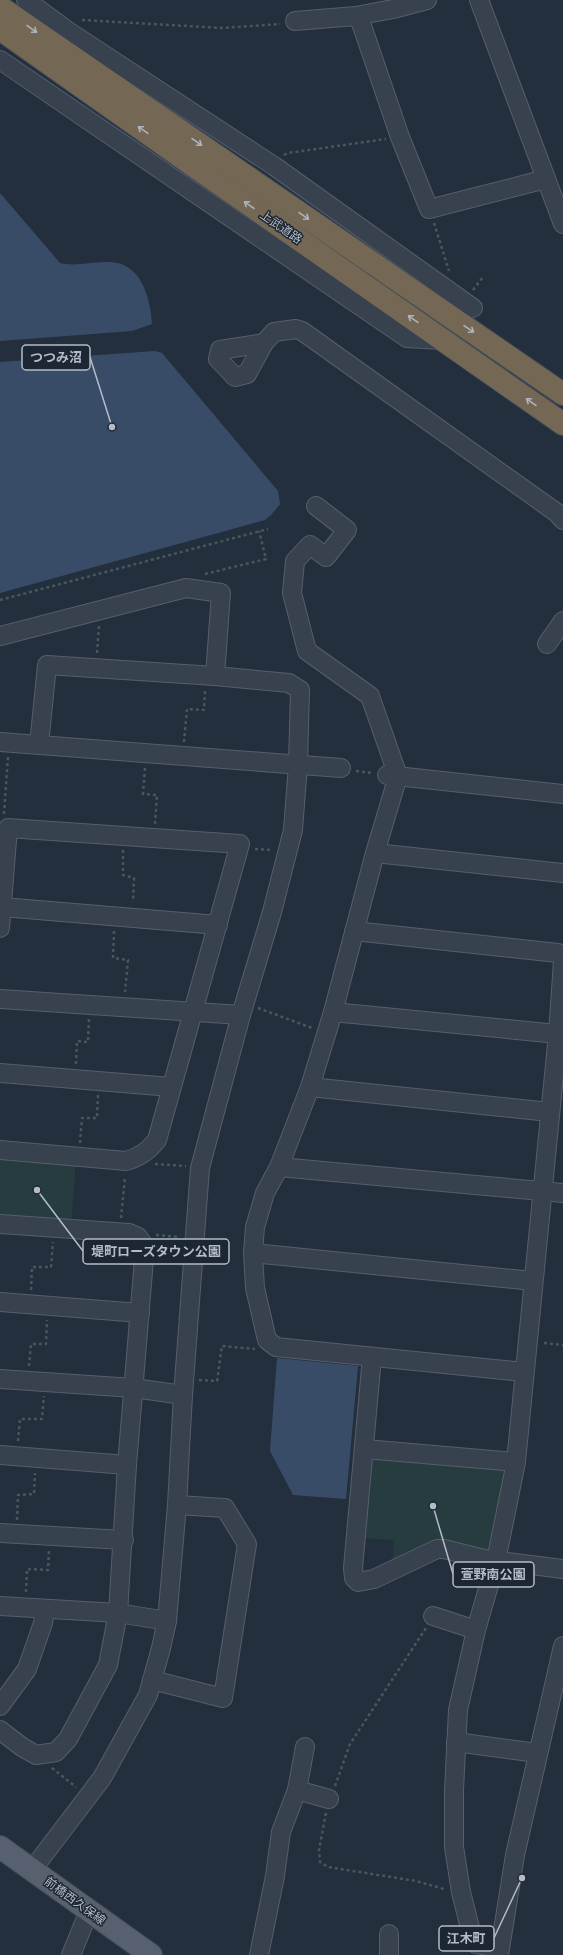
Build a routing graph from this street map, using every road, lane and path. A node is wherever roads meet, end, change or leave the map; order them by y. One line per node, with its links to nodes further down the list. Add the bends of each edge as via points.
1 (26, 0): 8 (street)
2 (427, 0): 5 (street)
3 (479, 0): 12 (street)
4 (0, 7): 19 (highway, 上武道路, one-way to 19)
5 (356, 16): 6 (street); 10 (street)
6 (294, 21): 8 (path, via 222,28 82,20 74,23)
7 (0, 29): 17 (highway, 上武道路, one-way to 7)
8 (68, 31): 11 (street)
9 (0, 60): 17 (street, via 407,338)
10 (400, 137): 11 (path, via 288,153); 13 (street)
11 (274, 166): 15 (street)
12 (546, 180): 13 (street); 14 (street)
13 (429, 209): 15 (path, via 450,272)
14 (563, 224)
15 (442, 286): 16 (street)
16 (473, 308)
17 (442, 340): 20 (highway, 上武道路, one-way to 17)
18 (264, 343): 22 (street, via 274,332 296,329 302,331 557,513)
19 (563, 394)
20 (563, 424)
21 (316, 506): 39 (street, via 347,530 326,557 310,545 295,561 292,593 306,651 370,696)
22 (563, 520)
23 (268, 529): 24 (path)
24 (259, 531): 25 (path, via 266,558); 26 (path)
25 (200, 575)
26 (0, 600)
27 (101, 610): 29 (street); 31 (path); 32 (street, via 186,588 221,594)
28 (563, 621): 30 (street)
29 (0, 636)
30 (547, 644)
31 (95, 669): 32 (street); 34 (street, via 47,665)
32 (211, 676): 36 (path, via 204,710 187,709); 37 (street, via 288,683 300,690)
33 (4, 742): 34 (street); 41 (path, via 4,819)
34 (39, 745): 35 (street)
35 (146, 753): 36 (street); 43 (path, via 143,794 157,795)
36 (183, 756): 37 (street)
37 (298, 765): 38 (street); 57 (street, via 293,830)
38 (342, 768)
39 (392, 776): 40 (street); 46 (street)
40 (563, 794)
41 (8, 831): 42 (street, via 8,828); 48 (street)
42 (124, 836): 43 (street); 49 (path, via 123,875 134,878)
43 (154, 838): 44 (street, via 240,844)
44 (238, 848): 45 (path); 50 (street)
45 (279, 851)
46 (375, 853): 47 (street); 52 (street)
47 (563, 874)
48 (2, 907): 49 (street); 51 (street)
49 (123, 917): 50 (street); 56 (path, via 113,958 128,960)
50 (218, 925): 58 (street)
51 (0, 928)
52 (354, 931): 53 (street); 59 (street)
53 (561, 957): 61 (street)
54 (0, 999): 55 (street)
55 (89, 1004): 56 (street); 63 (path, via 88,1042 77,1042)
56 (124, 1007): 58 (street)
57 (243, 1009): 58 (street); 60 (path); 72 (street)
58 (193, 1012): 65 (street)
59 (333, 1012): 60 (street); 61 (street)
60 (326, 1034): 66 (street)
61 (558, 1034): 67 (street)
62 (0, 1073): 63 (street)
63 (76, 1079): 64 (street)
64 (99, 1081): 65 (street); 69 (path, via 97,1118 82,1118)
65 (172, 1087): 70 (street, via 157,1140 147,1152)
66 (310, 1087): 67 (street); 71 (street)
67 (550, 1112): 73 (street)
68 (0, 1150): 69 (street)
69 (79, 1157): 70 (street)
70 (126, 1161): 72 (path); 77 (path)
71 (279, 1167): 73 (street); 79 (street, via 265,1193 255,1226)
72 (200, 1168): 78 (street)
73 (542, 1191): 74 (street); 80 (street)
74 (563, 1193)
75 (0, 1224): 76 (street)
76 (54, 1228): 77 (street); 82 (path, via 51,1267 32,1267)
77 (124, 1233): 78 (path); 84 (street, via 138,1237 145,1247)
78 (196, 1238): 93 (street)
79 (253, 1253): 80 (street); 88 (street, via 255,1288 268,1340 276,1347)
80 (533, 1281): 85 (street)
81 (0, 1302): 82 (street)
82 (30, 1304): 83 (street)
83 (48, 1306): 84 (street); 91 (path, via 46,1344 31,1344)
84 (140, 1313): 92 (street)
85 (528, 1342): 86 (path); 89 (street)
86 (563, 1345)
87 (257, 1349): 93 (path, via 222,1346 217,1381)
88 (372, 1357): 89 (street); 94 (street)
89 (524, 1372): 97 (street)
90 (0, 1379): 91 (street)
91 (36, 1381): 92 (street); 95 (path, via 42,1419 20,1419)
92 (134, 1388): 93 (street); 98 (street)
93 (184, 1388): 99 (street)
94 (365, 1449): 97 (street); 103 (street, via 353,1568 354,1578 358,1582 374,1579 437,1549)
95 (9, 1456): 96 (street)
96 (36, 1458): 98 (street); 100 (path, via 34,1494 18,1495)
97 (516, 1462): 103 (street)
98 (127, 1465): 102 (street)
99 (177, 1505): 110 (street); 113 (street, via 225,1508 248,1544 223,1698)
100 (8, 1533): 101 (street)
101 (49, 1536): 102 (street); 106 (path, via 48,1570 27,1569)
102 (124, 1540): 108 (street)
103 (496, 1561): 104 (street); 111 (street)
104 (563, 1569)
105 (0, 1606): 106 (street)
106 (25, 1608): 107 (street)
107 (45, 1610): 108 (street); 114 (street, via 27,1669)
108 (118, 1613): 110 (street); 119 (street, via 108,1665 68,1739 56,1752)
109 (433, 1616): 111 (street); 122 (path, via 350,1744)
110 (167, 1621): 113 (street)
111 (476, 1630): 116 (street, via 460,1702)
112 (563, 1646): 118 (street)
113 (152, 1680): 124 (street, via 148,1695 102,1778)
114 (0, 1706)
115 (0, 1730): 119 (street)
116 (456, 1742): 118 (street); 125 (street, via 454,1847)
117 (304, 1747): 120 (street)
118 (537, 1753): 128 (street, via 515,1855)
119 (36, 1755): 121 (path)
120 (296, 1790): 122 (street); 131 (street, via 281,1832)
121 (80, 1791)
122 (329, 1799): 125 (path, via 319,1850 320,1862 328,1867 410,1880)
123 (0, 1847): 124 (main road, 前橋西久保線)
124 (32, 1870): 126 (main road, 前橋西久保線)
125 (460, 1892): 128 (street, via 473,1940 476,1944)
126 (89, 1910): 129 (street); 130 (main road, 前橋西久保線)
127 (388, 1934): 132 (street)
128 (500, 1951)
129 (70, 1955)
130 (151, 1955)
131 (259, 1955)
132 (389, 1955)

